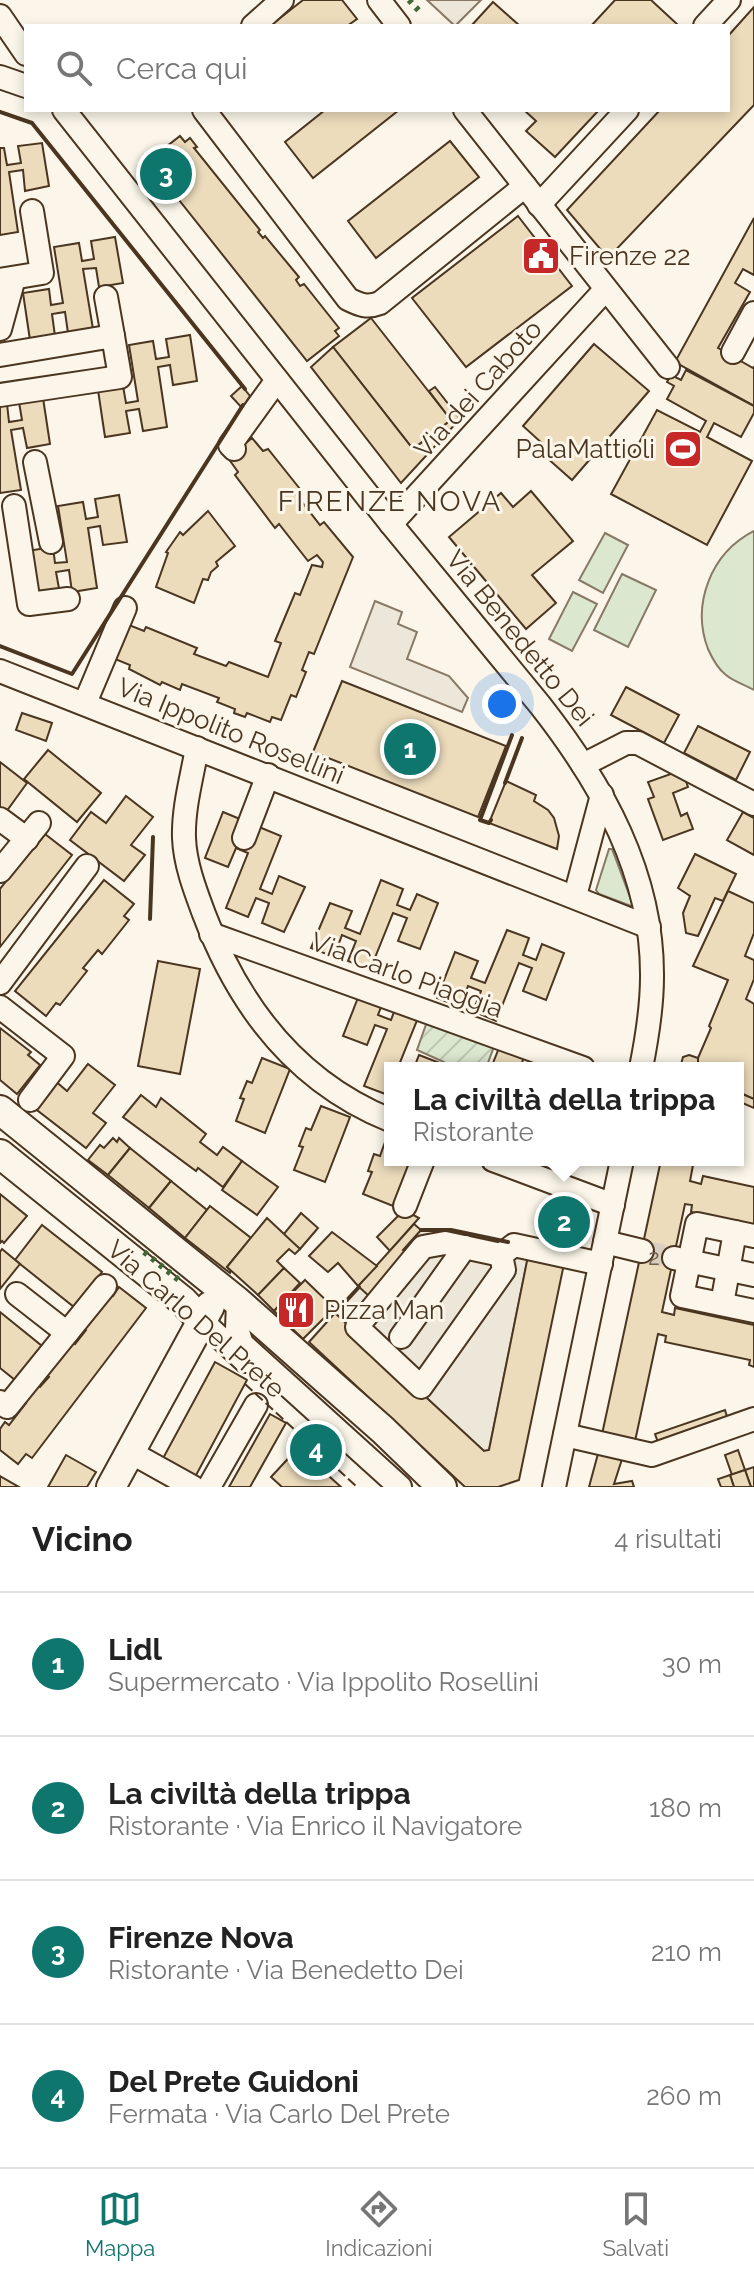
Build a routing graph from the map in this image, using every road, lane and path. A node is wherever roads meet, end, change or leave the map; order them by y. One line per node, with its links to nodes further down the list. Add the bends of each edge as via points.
1 (282, 0): 5 (street)
2 (379, 0): 6 (street)
3 (729, 0): 7 (street)
4 (0, 16): 8 (street)
5 (255, 24)
6 (397, 24)
7 (707, 24)
8 (24, 51)
9 (0, 77): 10 (street)
10 (24, 85)
11 (66, 112): 27 (street, Via Benedetto Dei)
12 (206, 112): 15 (street, via 348,299 369,307)
13 (467, 112): 15 (street)
14 (625, 112): 16 (street)
15 (525, 186): 16 (street)
16 (539, 205): 19 (street)
17 (32, 211): 18 (street, via 42,273)
18 (7, 279): 22 (street)
19 (605, 290): 26 (street); 33 (street, Via dei Caboto)
20 (106, 297): 23 (street)
21 (754, 313): 24 (street)
22 (0, 329)
23 (113, 336): 25 (street); 28 (street, via 120,377)
24 (733, 352)
25 (0, 355)
26 (668, 367)
27 (277, 380): 29 (street, via 230,445); 33 (street, Via Benedetto Dei)
28 (0, 395)
29 (234, 449)
30 (35, 462): 31 (street)
31 (43, 502): 32 (street); 34 (street)
32 (7, 506): 35 (street, via 29,604)
33 (391, 524): 40 (street, Via Benedetto Dei, via 532,694)
34 (51, 542)
35 (68, 599)
36 (125, 608): 38 (street)
37 (0, 671): 38 (street, Via Ippolito Rosellini)
38 (85, 703): 39 (street, Via Ippolito Rosellini)
39 (197, 748): 41 (street, Via Ippolito Rosellini); 50 (street, via 184,845)
40 (583, 765): 42 (street, Via Benedetto Dei); 43 (street, via 626,743 638,743)
41 (268, 775): 45 (street); 48 (street, Via Ippolito Rosellini)
42 (602, 795): 48 (street); 49 (street, Via Benedetto Dei, via 629,853)
43 (754, 804)
44 (0, 819): 47 (street, via 33,831)
45 (244, 838)
46 (87, 866): 51 (street)
47 (0, 871)
48 (575, 896): 49 (street, Via Ippolito Rosellini)
49 (649, 927): 54 (street, Via Benedetto Dei, via 652,991)
50 (211, 934): 53 (street, Via Carlo Piaggia); 57 (street, via 247,1001 292,1058 325,1086)
51 (1, 982)
52 (0, 1007): 55 (street, via 63,1056)
53 (566, 1062)
54 (642, 1062)
55 (30, 1100)
56 (0, 1110): 58 (main road, Via Carlo Del Prete)
57 (384, 1117)
58 (26, 1132): 59 (street, Via Carlo Del Prete); 75 (main road, Via Carlo Del Prete)
59 (2, 1159): 78 (main road, Via Carlo Del Prete)
60 (421, 1166): 64 (street)
61 (509, 1166): 63 (street)
62 (621, 1166): 63 (street)
63 (613, 1205): 68 (street)
64 (405, 1206)
65 (745, 1234): 70 (street, via 697,1224); 71 (street)
66 (465, 1247): 69 (street); 69 (street, via 423,1247 357,1327 421,1387 504,1270); 80 (street)
67 (642, 1251): 68 (street)
68 (603, 1253): 69 (street, via 514,1245); 84 (street)
69 (501, 1255)
70 (682, 1259): 71 (street); 76 (street, via 682,1296)
71 (728, 1269): 72 (street); 76 (street)
72 (754, 1275)
73 (105, 1286): 79 (street)
74 (17, 1294): 79 (street)
75 (230, 1295): 78 (main road); 91 (street, Via Carlo Del Prete, via 242,1344); 92 (main road, Via Carlo Del Prete)
76 (722, 1304): 77 (street)
77 (754, 1311)
78 (202, 1321): 85 (main road); 90 (street, Via Carlo Del Prete)
79 (67, 1333): 81 (street, via 7,1407)
80 (401, 1337)
81 (0, 1402)
82 (256, 1405): 89 (street)
83 (754, 1419): 84 (street, via 652,1455)
84 (565, 1435): 86 (street)
85 (130, 1452): 87 (main road); 88 (street)
86 (553, 1486)
87 (111, 1487)
88 (193, 1487)
89 (209, 1487)
90 (381, 1487)
91 (400, 1487)
92 (442, 1487)

